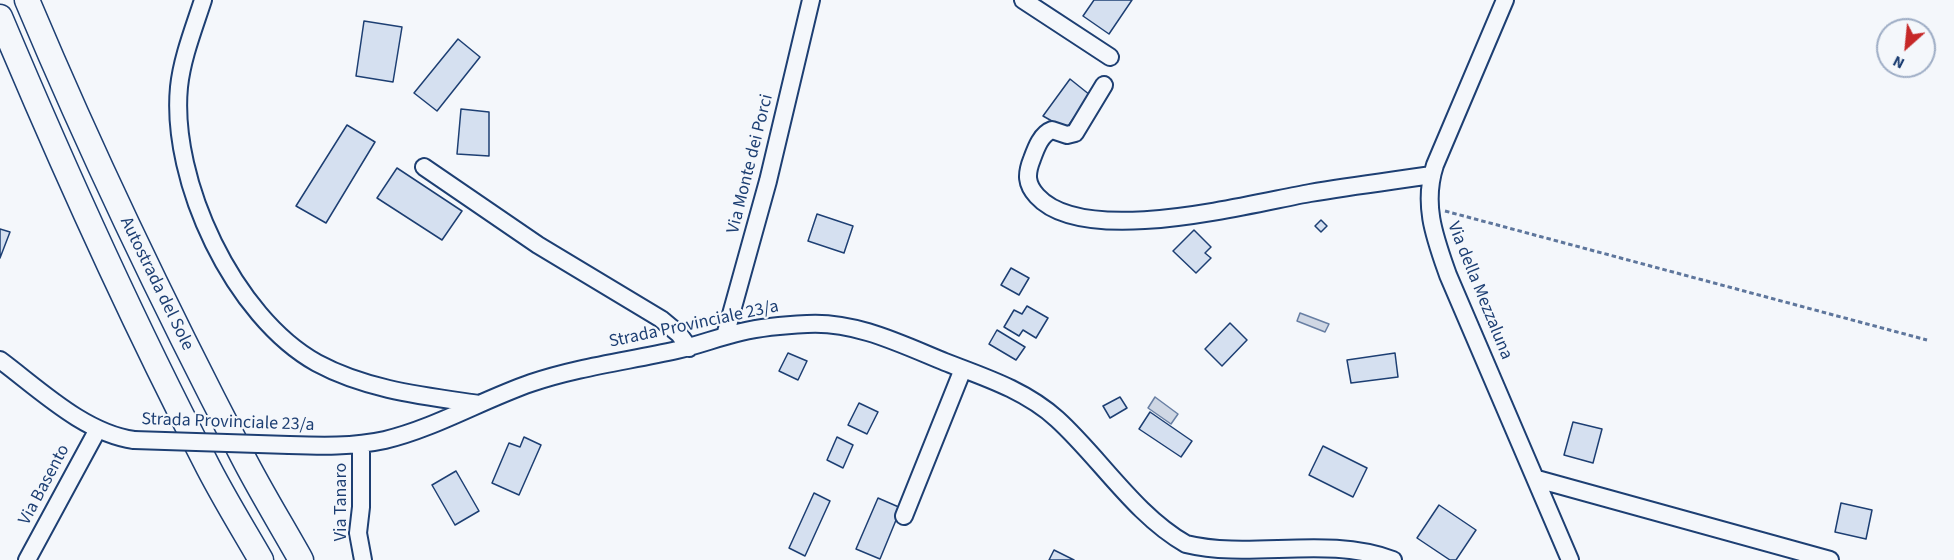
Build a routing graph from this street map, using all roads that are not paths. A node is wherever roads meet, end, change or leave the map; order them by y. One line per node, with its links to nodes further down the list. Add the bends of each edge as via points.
1 (27, 0): 23 (highway, Autostrada del Sole, via 141,254 243,459)
2 (202, 0): 15 (street, via 182,69 179,124 199,209 230,272 276,332 317,363 378,386)
3 (811, 0): 11 (street, Via Monte dei Porci, via 768,181)
4 (1023, 0): 7 (street)
5 (1505, 0): 10 (street, Via della Mezzaluna)
6 (0, 17): 22 (highway, Autostrada del Sole, via 129,306 205,463)
7 (1110, 57)
8 (1104, 84): 10 (street, via 1075,133 1066,135 1052,130 1045,134 1028,168 1028,184 1035,194 1045,204 1067,213 1114,221 1164,219)
9 (424, 167): 12 (street, via 538,245 661,319)
10 (1432, 176): 18 (street, Via della Mezzaluna, via 1429,206 1434,235)
11 (725, 336): 12 (street, Strada Provinciale 23/a); 14 (street, Strada Provinciale 23/a, via 785,325 836,325 884,337)
12 (689, 348): 15 (street, Strada Provinciale 23/a, via 552,376)
13 (0, 360): 16 (street, Strada Provinciale 23/a)
14 (963, 369): 19 (street); 20 (street, Strada Provinciale 23/a, via 1045,408 1159,524 1186,543)
15 (479, 404): 17 (street, Strada Provinciale 23/a, via 404,434)
16 (98, 429): 17 (street, Strada Provinciale 23/a, bridge, via 134,440); 21 (street, Via Basento)
17 (361, 444): 24 (street, Via Tanaro, via 358,533)
18 (1537, 479): 26 (street, Via della Mezzaluna); 27 (street)
19 (904, 516)
20 (1221, 558): 25 (street, Strada Provinciale 23/a, via 1350,551)
21 (27, 560)
22 (261, 560)
23 (301, 560)
24 (363, 560)
25 (1393, 560)
26 (1570, 560)
27 (1830, 560)

